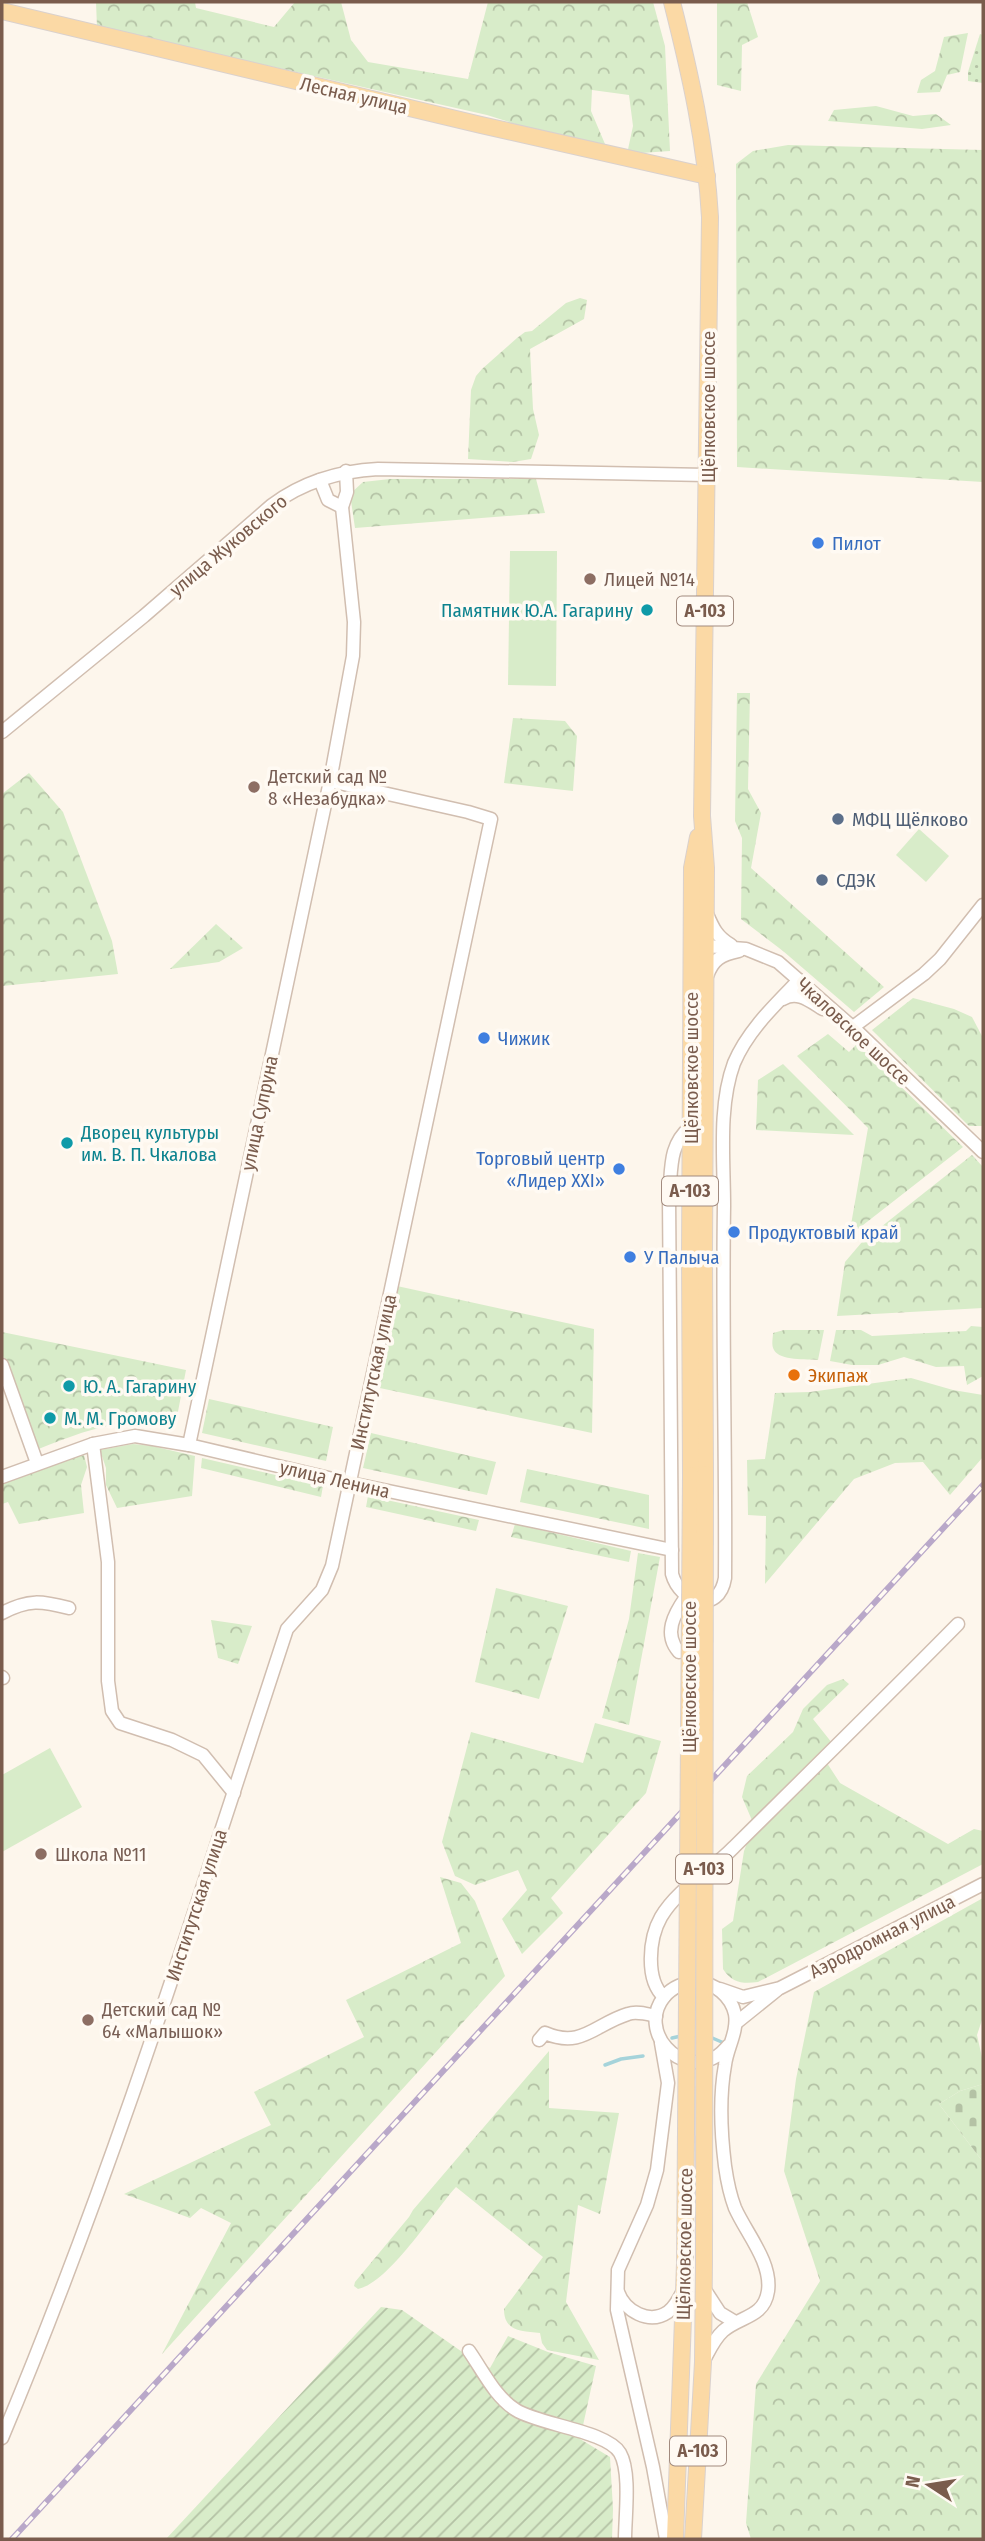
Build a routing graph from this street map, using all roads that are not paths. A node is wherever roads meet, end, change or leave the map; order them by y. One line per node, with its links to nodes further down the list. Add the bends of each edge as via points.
1 (672, 2): 3 (main road, Щёлковское шоссе / А-103)
2 (2, 11): 3 (main road, Лесная улица)
3 (708, 176): 5 (main road, Щёлковское шоссе / А-103)
4 (346, 471): 5 (street, улица Жуковского); 6 (street, улица Жуковского); 7 (street)
5 (707, 475): 10 (main road, Щёлковское шоссе / А-103)
6 (320, 480): 7 (street, via 328,500); 8 (street, улица Жуковского, via 272,505)
7 (342, 507): 9 (street, via 354,622 353,656)
8 (2, 732)
9 (330, 781): 24 (street, улица Супруна); 28 (street, Институтская улица, via 491,819)
10 (702, 816): 12 (main road, Щёлковское шоссе / А-103); 14 (main road, Щёлковское шоссе / А-103, via 692,868)
11 (983, 905): 19 (street, via 940,959)
12 (706, 911): 13 (street, via 721,940); 14 (main road, Щёлковское шоссе / А-103)
13 (740, 948): 14 (street, Чкаловское шоссе); 15 (street, Чкаловское шоссе); 17 (street, via 717,958)
14 (699, 950): 17 (main road, Щёлковское шоссе / А-103); 20 (main road, Щёлковское шоссе / А-103)
15 (778, 962): 16 (street, Чкаловское шоссе); 18 (street, via 784,972)
16 (799, 980): 18 (street, А-103); 19 (street, Чкаловское шоссе)
17 (706, 981): 26 (main road, Щёлковское шоссе / А-103)
18 (783, 997): 19 (street, via 797,995); 30 (street, А-103, via 741,1048 730,1075 723,1261 725,1578 716,1597 698,1601)
19 (853, 1027): 21 (street, Чкаловское шоссе)
20 (690, 1128): 26 (main road, Щёлковское шоссе / А-103); 29 (street, А-103, via 674,1149 670,1196)
21 (981, 1147)
22 (2, 1365): 25 (street)
23 (93, 1444): 24 (street, улица Ленина, via 135,1436); 25 (street, улица Ленина); 35 (street, via 108,1562 112,1712 120,1723 203,1755)
24 (189, 1445): 28 (street, улица Ленина)
25 (37, 1463): 27 (street, улица Ленина)
26 (698, 1474): 50 (main road, Щёлковское шоссе / А-103, bridge); 51 (main road, Щёлковское шоссе / А-103, bridge)
27 (2, 1477)
28 (350, 1483): 29 (street, улица Ленина); 35 (street, Институтская улица, via 332,1566 322,1590 287,1629)
29 (672, 1550): 30 (street, А-103, via 672,1574)
30 (686, 1597): 34 (street, via 670,1632)
31 (69, 1608): 32 (street, via 39,1600)
32 (2, 1612)
33 (958, 1624): 39 (street, via 726,1856 671,1901 652,1947 654,1984)
34 (679, 1652)
35 (234, 1793): 55 (street, Институтская улица, via 147,2054)
36 (983, 1884): 37 (street, Аэродромная улица)
37 (780, 1987): 38 (street, via 743,1997); 41 (street)
38 (719, 1989): 39 (street, via 690,1982); 41 (street, via 735,2011)
39 (664, 1997): 40 (street)
40 (656, 2016): 42 (street, via 630,2013 583,2036 568,2040 545,2033); 43 (street)
41 (736, 2023): 44 (street)
42 (539, 2040)
43 (661, 2042): 45 (street, via 671,2054); 47 (street)
44 (729, 2045): 46 (street); 48 (street)
45 (686, 2061): 46 (street); 47 (street)
46 (702, 2062): 48 (street)
47 (668, 2083): 49 (street, via 657,2170)
48 (722, 2097): 52 (street, via 729,2186 767,2272 769,2287 757,2313)
49 (616, 2285): 51 (street, via 627,2308 656,2317 668,2312); 57 (street, via 617,2310)
50 (704, 2287): 52 (street, via 720,2313); 54 (main road, Щёлковское шоссе / А-103)
51 (684, 2289): 58 (main road, Щёлковское шоссе / А-103)
52 (735, 2322): 54 (street, via 721,2333)
53 (469, 2350): 56 (street, via 499,2395 515,2410 598,2438 619,2451 625,2476)
54 (703, 2362): 59 (main road, Щёлковское шоссе / А-103)
55 (2, 2438)
56 (625, 2539)
57 (666, 2539)
58 (675, 2539)
59 (694, 2539)

